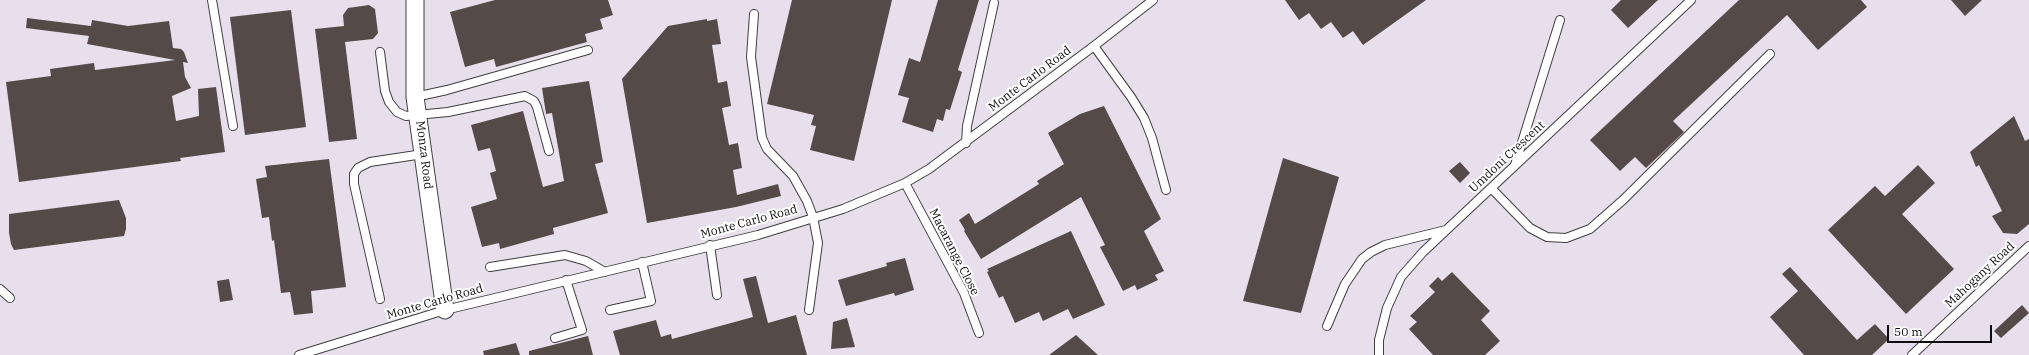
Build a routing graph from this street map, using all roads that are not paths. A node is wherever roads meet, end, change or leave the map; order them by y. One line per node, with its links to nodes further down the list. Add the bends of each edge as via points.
1 (212, 0): 14 (lane)
2 (415, 0): 12 (street, Monza Road)
3 (1153, 0): 8 (lane, Monte Carlo Road)
4 (1691, 0): 18 (lane, Umdoni Crescent)
5 (994, 2): 15 (lane, via 967,126)
6 (754, 14): 22 (lane, via 751,57 762,138 767,149 793,176)
7 (1560, 20): 18 (lane)
8 (1094, 46): 15 (lane, Monte Carlo Road); 21 (lane, via 1144,118)
9 (588, 50): 12 (lane, via 447,90)
10 (380, 52): 13 (lane, via 389,102 397,112 406,116)
11 (1770, 54): 20 (lane, via 1623,200 1590,229 1566,238 1547,237 1530,228)
12 (415, 96): 13 (street, Monza Road)
13 (418, 115): 16 (lane, via 448,112 525,96 537,107); 17 (street, Monza Road)
14 (233, 126)
15 (966, 143): 19 (lane, Monte Carlo Road)
16 (550, 151)
17 (424, 154): 33 (lane, via 370,162 358,168 354,174 354,184); 34 (street, Monza Road)
18 (1514, 166): 20 (lane, Umdoni Crescent)
19 (905, 183): 22 (lane, Monte Carlo Road, via 843,209); 38 (lane, Macarange Close, via 964,293)
20 (1491, 188): 23 (lane, Umdoni Crescent)
21 (1166, 190)
22 (813, 217): 24 (lane, Monte Carlo Road); 36 (lane, via 818,244)
23 (1447, 230): 37 (lane, via 1385,245 1362,259 1345,284); 41 (lane, Umdoni Crescent, via 1423,252 1402,277 1386,308 1379,340)
24 (710, 245): 26 (lane, Monte Carlo Road); 31 (lane)
25 (2029, 246): 42 (lane, Mahogany Road)
26 (642, 262): 28 (lane, Monte Carlo Road); 35 (lane, via 651,301)
27 (490, 267): 28 (lane, via 565,255 586,261)
28 (605, 272): 29 (lane, Monte Carlo Road)
29 (566, 280): 34 (lane, Monte Carlo Road); 39 (lane, via 582,330)
30 (0, 289): 32 (lane)
31 (717, 295)
32 (10, 298)
33 (380, 299)
34 (444, 310): 40 (lane, Monte Carlo Road)
35 (610, 310)
36 (808, 310)
37 (1327, 326)
38 (979, 333)
39 (555, 338)
40 (299, 355)
41 (1379, 355)
42 (1912, 355)

